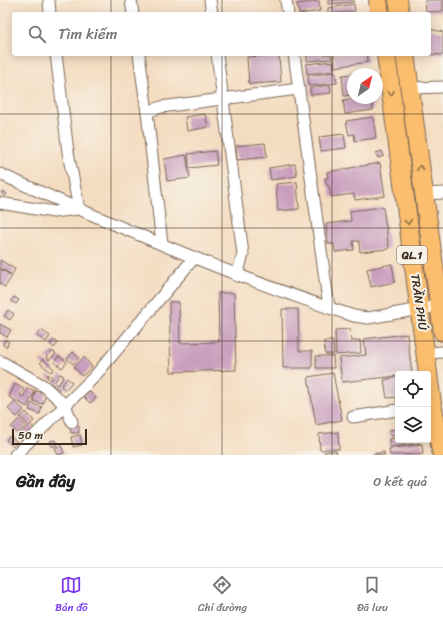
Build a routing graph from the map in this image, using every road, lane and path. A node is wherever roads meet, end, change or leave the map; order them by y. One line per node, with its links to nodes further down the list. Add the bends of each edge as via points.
1 (49, 0): 7 (street)
2 (131, 0): 8 (street)
3 (210, 0): 9 (street)
4 (286, 0): 10 (street)
5 (378, 0): 11 (main road)
6 (398, 0): 12 (main road)
7 (50, 12)
8 (133, 12)
9 (212, 12)
10 (288, 12)
11 (380, 12)
12 (400, 12)
13 (56, 56): 28 (street, via 68,152)
14 (139, 56): 23 (street)
15 (217, 56): 22 (street)
16 (294, 56): 21 (street)
17 (386, 56): 34 (main road, TRẦN PHÚ / QL.1, one-way to 34)
18 (405, 56): 20 (main road, TRẦN PHÚ / QL.1)
19 (443, 87): 20 (street)
20 (409, 88): 26 (main road, TRẦN PHÚ / QL.1, one-way to 20)
21 (298, 89): 22 (street); 33 (street)
22 (223, 100): 23 (street, via 161,107); 31 (street, via 243,254)
23 (147, 112): 29 (street)
24 (0, 174): 28 (street)
25 (443, 193): 26 (street)
26 (424, 194): 32 (main road, TRẦN PHÚ / QL.1)
27 (0, 203): 28 (street, via 54,212)
28 (79, 209): 29 (street)
29 (162, 244): 30 (street)
30 (194, 258): 31 (street); 40 (street, via 94,377)
31 (237, 276): 33 (street)
32 (439, 306): 34 (street); 35 (main road, TRẦN PHÚ / QL.1)
33 (329, 308): 34 (street, via 368,318)
34 (419, 308): 37 (main road, TRẦN PHÚ / QL.1)
35 (443, 332)
36 (443, 336): 37 (street)
37 (431, 347): 39 (main road, TRẦN PHÚ / QL.1)
38 (0, 361): 40 (street, via 44,386)
39 (431, 371)
40 (65, 404): 44 (street); 45 (street)
41 (431, 407): 46 (main road, TRẦN PHÚ / QL.1)
42 (395, 410): 43 (street)
43 (353, 417)
44 (72, 422)
45 (15, 455)
46 (442, 455)

